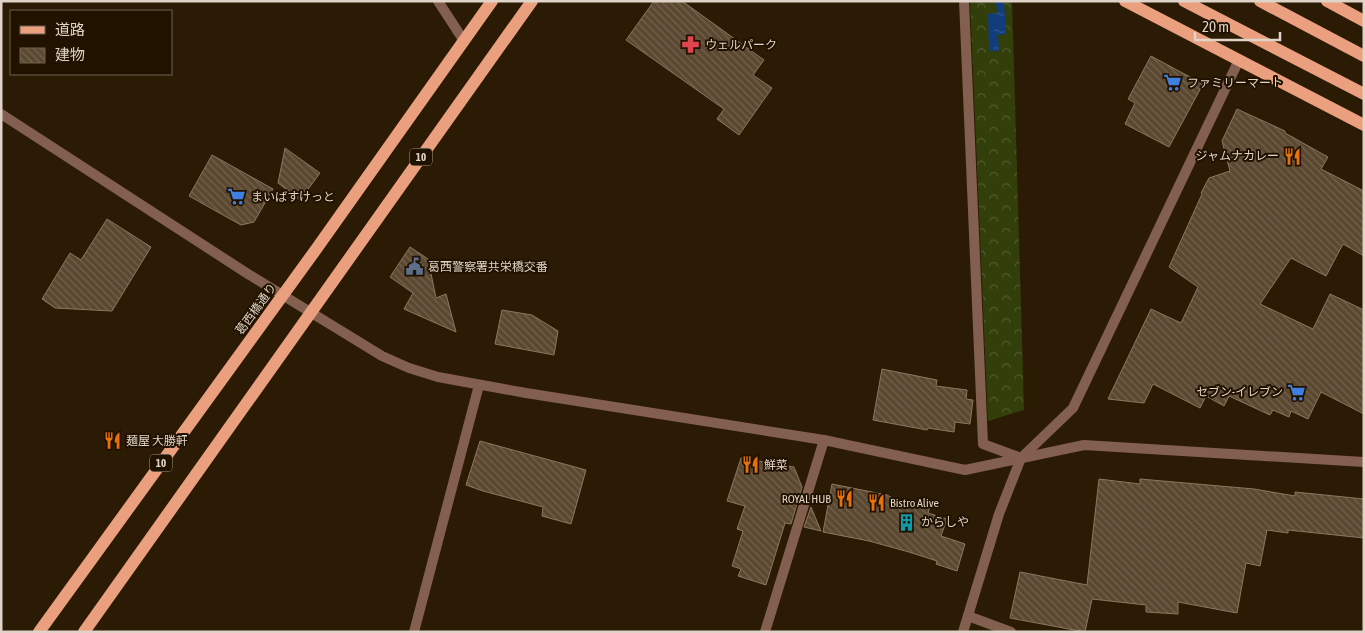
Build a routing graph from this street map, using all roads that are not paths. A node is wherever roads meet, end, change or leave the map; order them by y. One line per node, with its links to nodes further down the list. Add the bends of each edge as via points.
1 (438, 1): 10 (street)
2 (492, 1): 10 (main road, 葛西橋通り / 10)
3 (532, 1): 17 (main road, 10)
4 (964, 1): 20 (street, via 984,444)
5 (1124, 1): 12 (main road)
6 (1184, 1): 13 (main road)
7 (1260, 1): 11 (main road)
8 (1327, 1): 9 (main road)
9 (1364, 21)
10 (464, 41): 16 (main road, 葛西橋通り / 10)
11 (1364, 56)
12 (1239, 60): 15 (main road); 20 (street, via 1073,408)
13 (1364, 94)
14 (1, 114): 16 (street)
15 (1364, 125)
16 (283, 295): 17 (street); 23 (main road, 葛西橋通り / 10)
17 (311, 312): 18 (street, via 382,356 409,368); 24 (main road, 10)
18 (479, 385): 19 (street); 25 (street)
19 (824, 440): 20 (street, via 965,470); 26 (street)
20 (1021, 458): 21 (street, via 1084,445); 22 (street, via 999,514)
21 (1364, 462)
22 (968, 616): 27 (street); 28 (street)
23 (39, 632)
24 (84, 632)
25 (414, 632)
26 (765, 632)
27 (963, 632)
28 (1011, 632)

